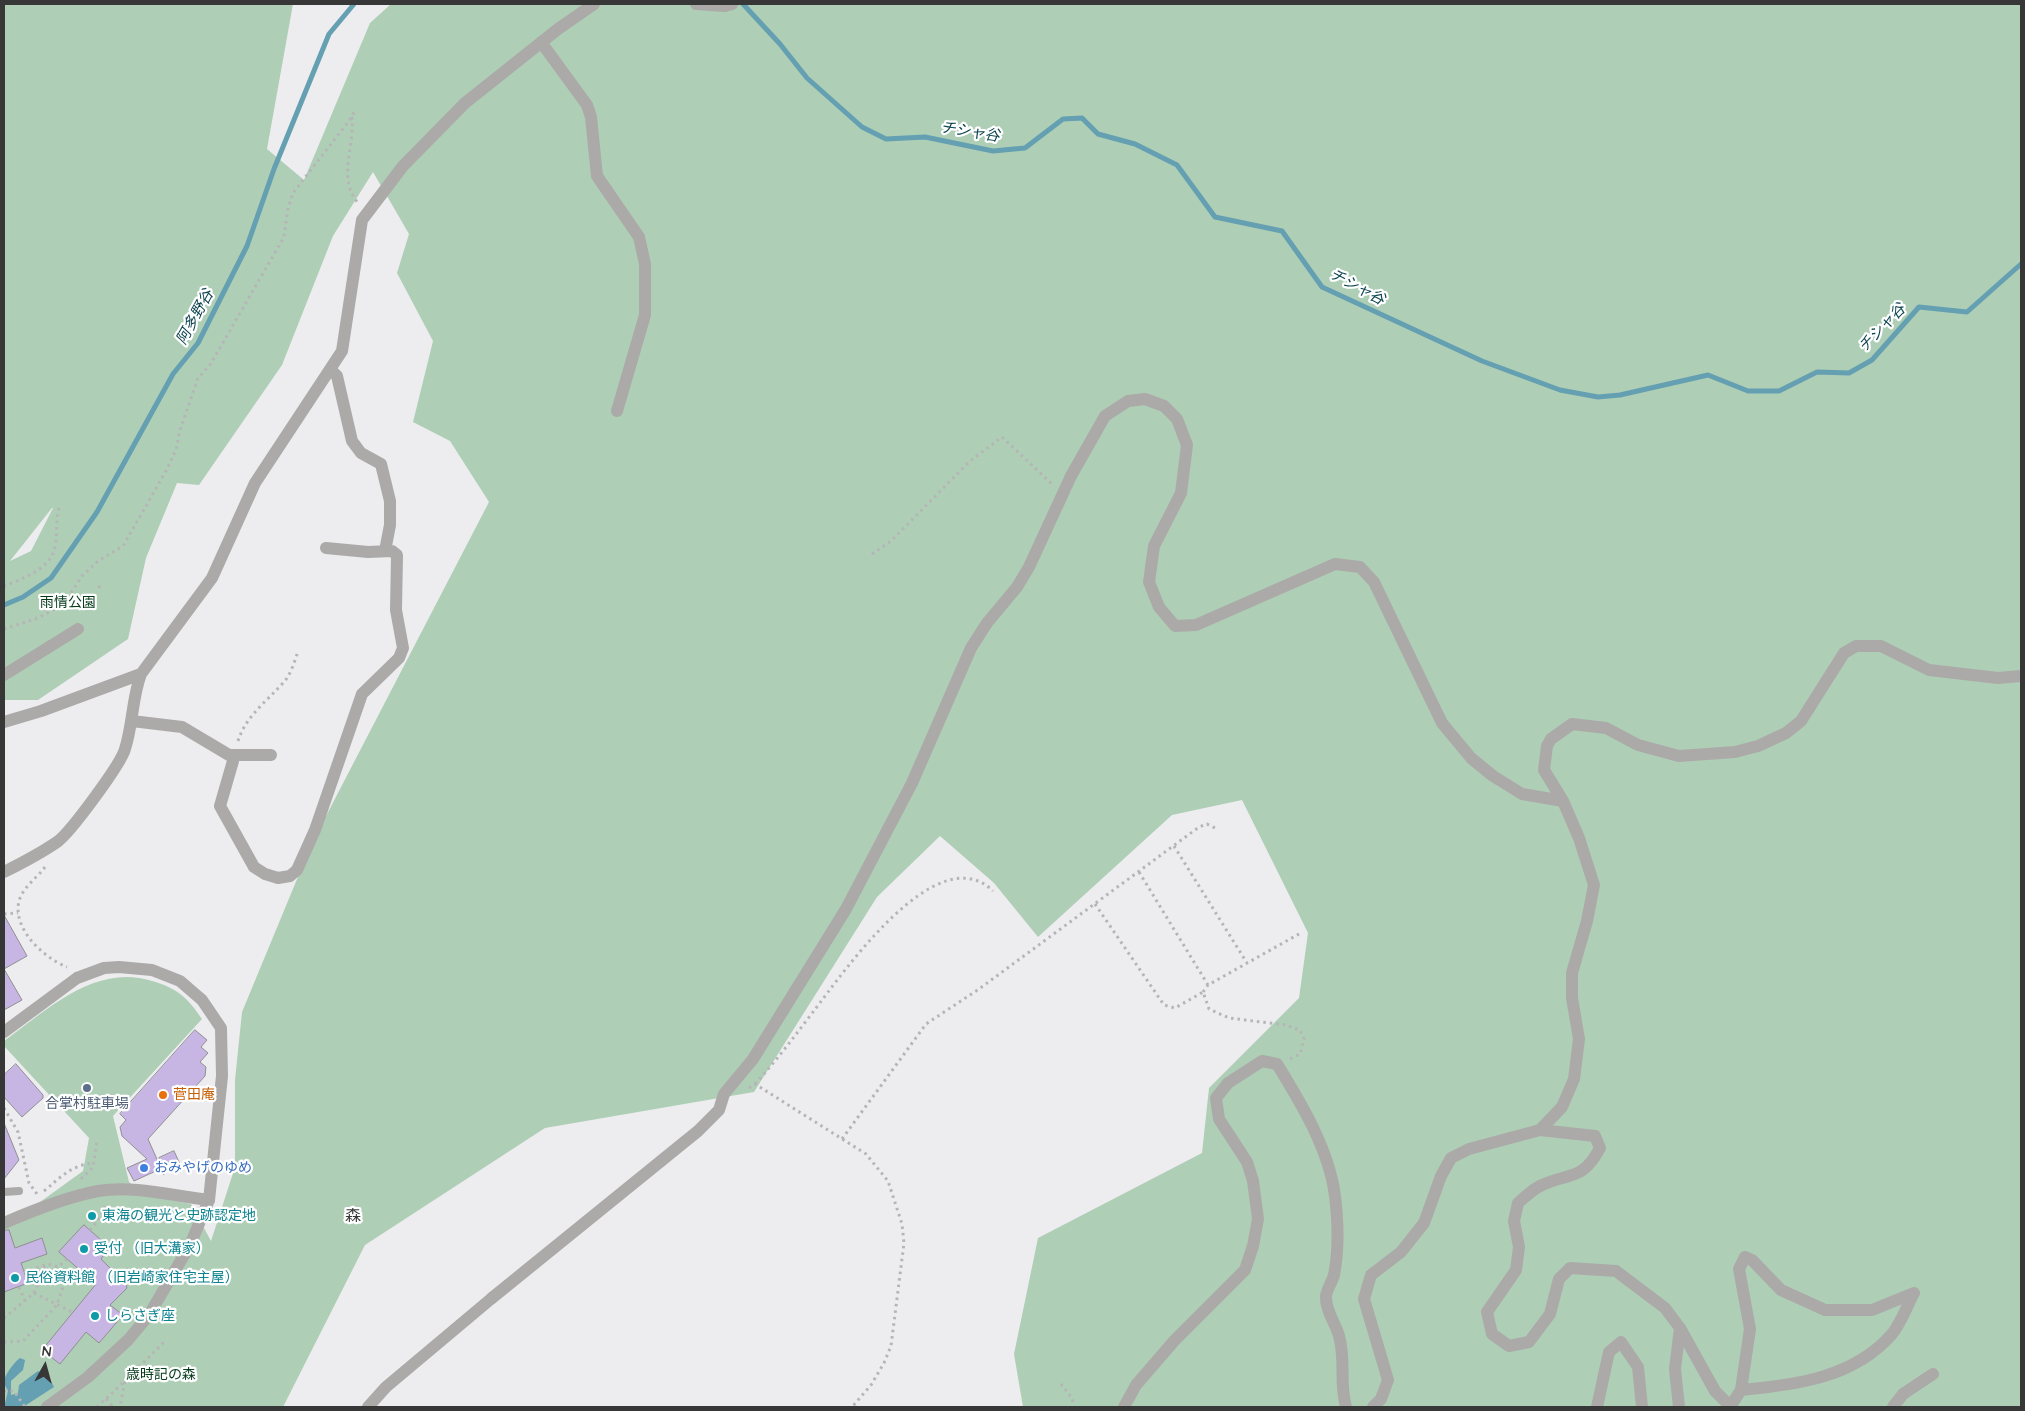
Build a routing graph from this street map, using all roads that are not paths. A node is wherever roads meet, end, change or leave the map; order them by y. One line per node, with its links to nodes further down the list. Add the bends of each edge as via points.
1 (594, 4): 4 (street)
2 (696, 4): 3 (street)
3 (732, 4)
4 (542, 42): 5 (street, via 458,109 403,166 362,220 342,351); 6 (street, via 587,104 597,176 639,237 645,264 645,316)
5 (331, 370): 8 (street, via 337,376 352,441 361,453 381,464 390,501); 10 (street, via 255,483 212,578)
6 (617, 412)
7 (326, 548): 8 (street)
8 (385, 551): 15 (street, via 397,555 396,610 403,648 399,658 362,694 315,830 297,870 290,876 278,878 254,867 220,806)
9 (78, 629): 11 (street)
10 (141, 674): 13 (street, via 135,689); 14 (street, via 41,712)
11 (4, 675)
12 (2021, 676): 17 (street, via 1998,678 1929,670 1881,646 1856,646 1844,653 1801,721 1786,733 1758,746 1735,752 1679,756 1638,745 1606,728 1572,724 1551,739 1544,770)
13 (132, 721): 15 (street, via 182,727); 18 (street, via 125,751 59,841)
14 (4, 722)
15 (233, 755): 16 (street)
16 (271, 755)
17 (1563, 801): 20 (street, via 1594,885 1588,921 1572,973 1572,998 1580,1039 1574,1079 1562,1106); 29 (street, via 1522,794 1471,758 1442,722 1374,582 1360,567 1335,564 1196,625 1175,626 1159,607 1149,582 1154,546 1181,493 1187,445 1177,418 1164,406 1145,398 1128,401 1105,416 1063,494 1030,567 971,648 912,783 846,909 753,1059 724,1094 719,1110 698,1131 386,1387)
18 (4, 872)
19 (4, 1032): 23 (street, via 86,973 119,967 152,970 180,980 202,1000 221,1028 222,1076)
20 (1540, 1130): 25 (street, via 1595,1136 1600,1148 1584,1171 1539,1186 1518,1202 1514,1221 1519,1247 1516,1270 1487,1312 1492,1334 1509,1346 1529,1342 1550,1314 1559,1279 1570,1268 1616,1271 1665,1308); 32 (street, via 1469,1149 1451,1158 1424,1223 1401,1252 1371,1275 1364,1299 1388,1380 1381,1399)
21 (19, 1191): 22 (lane)
22 (4, 1192)
23 (209, 1200): 24 (street, via 151,1192 98,1191 52,1204); 28 (street, via 178,1269 150,1315 88,1377)
24 (4, 1223)
25 (1680, 1328): 35 (street, via 1675,1369); 36 (street, via 1715,1392)
26 (1933, 1374): 37 (street, via 1904,1394)
27 (1741, 1390): 27 (street, via 1750,1329 1740,1269 1745,1257 1752,1260 1781,1290 1826,1310 1872,1310 1914,1293 1893,1333 1864,1360 1826,1377); 36 (street)
28 (47, 1407)
29 (368, 1407)
30 (1124, 1407): 31 (street, via 1136,1384 1174,1340 1245,1270 1258,1219 1253,1181 1246,1162 1219,1119 1216,1098 1228,1083 1262,1061 1277,1064 1294,1092 1327,1164 1334,1194 1337,1257 1326,1296 1339,1336 1341,1389)
31 (1346, 1407)
32 (1373, 1407)
33 (1597, 1407): 34 (street, via 1609,1352 1621,1342 1638,1367)
34 (1642, 1407)
35 (1679, 1407)
36 (1730, 1407)
37 (1893, 1407)

